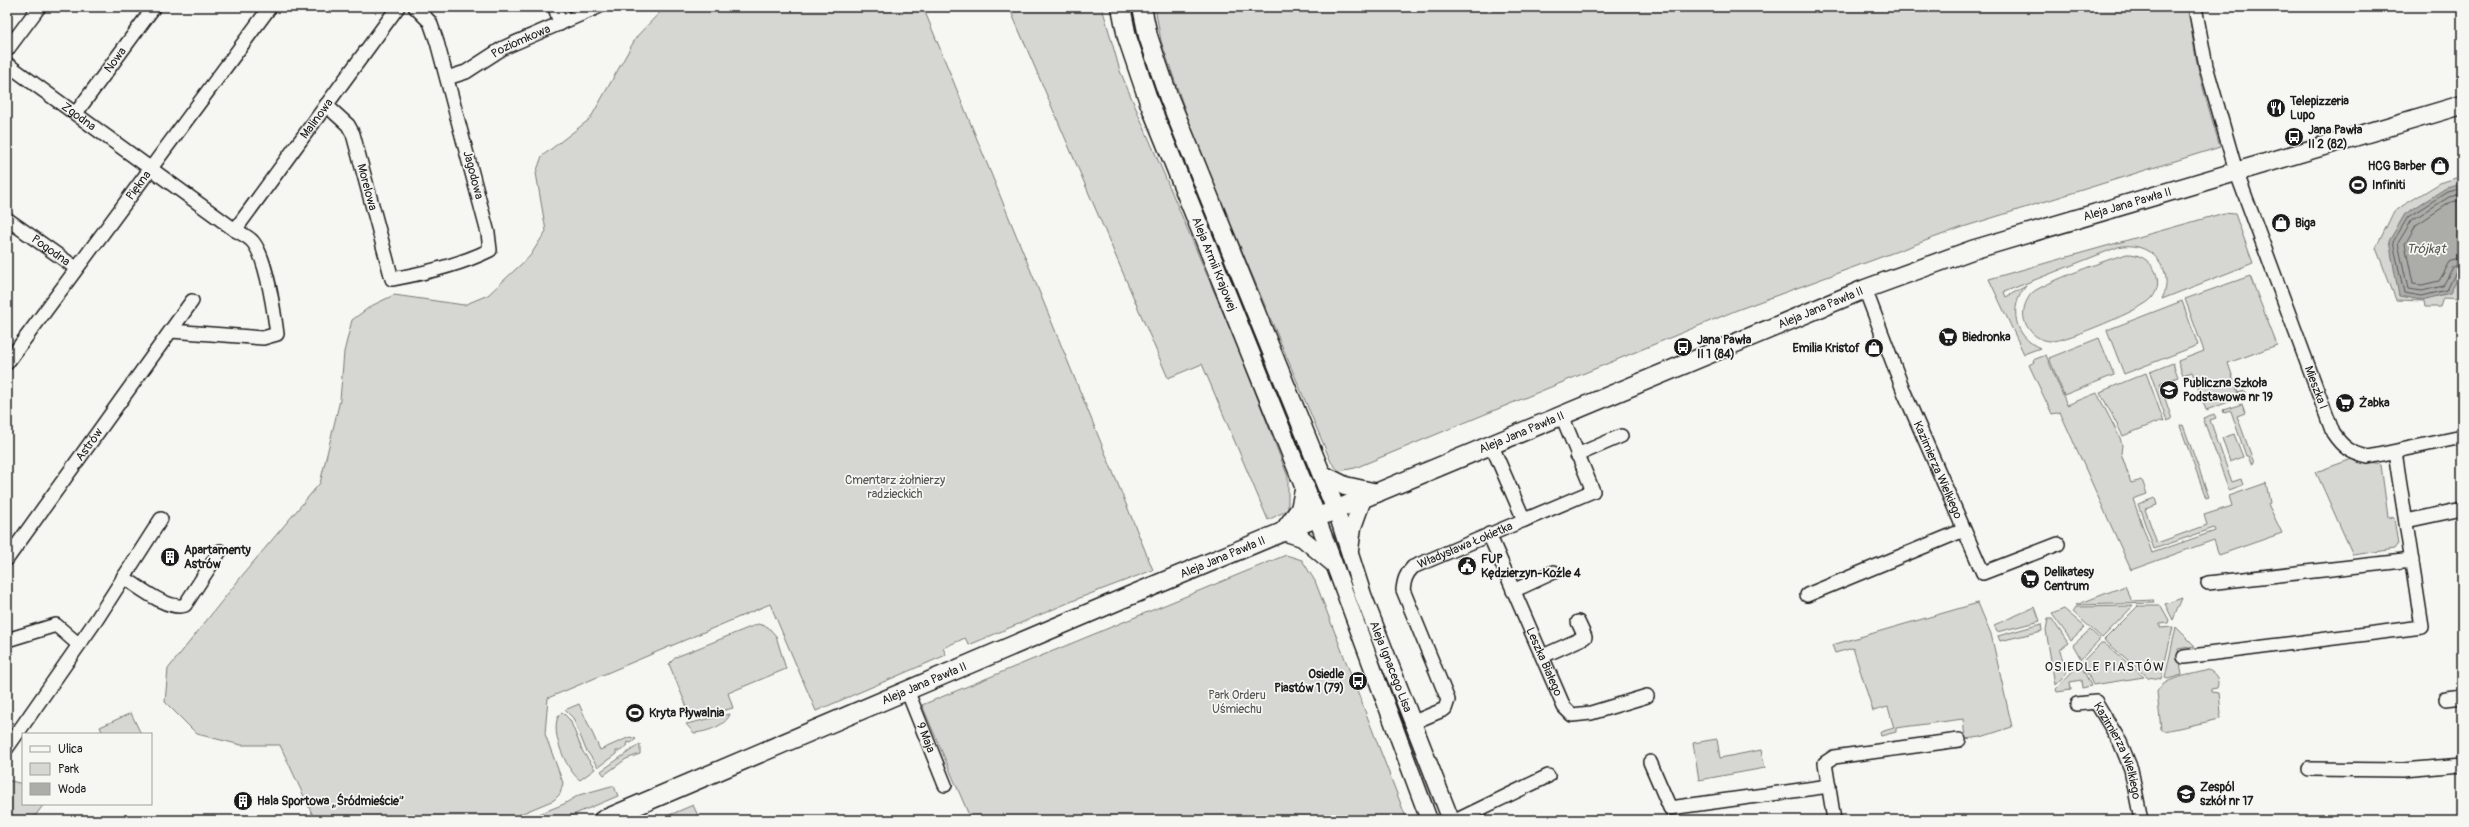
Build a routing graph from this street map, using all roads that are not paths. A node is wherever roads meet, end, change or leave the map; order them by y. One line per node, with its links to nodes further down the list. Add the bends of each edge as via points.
1 (39, 7): 12 (street)
2 (154, 7): 17 (street, Nowa)
3 (270, 7): 18 (street, Piękna)
4 (398, 7): 15 (street, Malinowa)
5 (415, 7): 14 (street, Jagodowa, via 430,22)
6 (555, 7): 11 (street)
7 (598, 7): 11 (street, Poziomkowa)
8 (1121, 7): 35 (main road, Aleja Armii Krajowej, via 1127,37 1149,102)
9 (1142, 7): 34 (main road, Aleja Armii Krajowej, via 1148,36 1169,98)
10 (2196, 7): 19 (street, Mieszka I, via 2206,66)
11 (560, 24): 14 (street, Poziomkowa, via 503,48 470,69)
12 (7, 50)
13 (7, 64): 17 (street, Zgodna)
14 (447, 78): 23 (street, Jagodowa, via 488,233 490,250 466,260)
15 (326, 105): 21 (street, Malinowa); 23 (street, Morelowa, via 348,124 353,134)
16 (2462, 105): 19 (main road, Aleja Jana Pawła II)
17 (76, 113): 18 (street, Zgodna)
18 (150, 169): 21 (street); 22 (street, Piękna)
19 (2236, 172): 24 (main road, Aleja Jana Pawła II, via 1972,250); 32 (street, Mieszka I, via 2333,433 2341,446 2353,454 2368,457)
20 (7, 219): 22 (street, Pogodna)
21 (235, 230): 26 (street, via 252,241 259,255 273,304 277,334 263,338)
22 (76, 268): 27 (street, Piękna)
23 (392, 279)
24 (1865, 290): 28 (main road, Aleja Jana Pawła II); 43 (street, Kazimierza Wielkiego, via 1904,392)
25 (192, 302): 26 (street, Astrów)
26 (171, 331): 49 (street, Astrów)
27 (7, 363)
28 (1562, 416): 31 (main road, Aleja Jana Pawła II); 33 (street, Władysława Łokietka)
29 (1621, 436): 33 (street)
30 (2462, 437): 32 (street, Mieszka I)
31 (1492, 446): 36 (main road, Aleja Jana Pawła II); 41 (street)
32 (2395, 452): 42 (street)
33 (1577, 455): 41 (street, Władysława Łokietka, via 1593,491)
34 (1323, 475): 36 (main road); 38 (main road, Aleja Armii Krajowej)
35 (1305, 486): 39 (main road, Aleja Armii Krajowej); 44 (main road, via 1300,509)
36 (1370, 496): 38 (main road, Aleja Jana Pawła II); 48 (street, via 1353,527)
37 (2462, 509): 42 (street)
38 (1336, 510): 39 (main road, Aleja Jana Pawła II); 48 (street, Aleja Ignacego Lisa)
39 (1317, 518): 44 (main road, Aleja Jana Pawła II); 51 (street, Aleja Ignacego Lisa)
40 (161, 519): 53 (street)
41 (1524, 520): 45 (street, Władysława Łokietka)
42 (2406, 521): 50 (street)
43 (1964, 530): 46 (street, Kazimierza Wielkiego, via 1983,573); 56 (street)
44 (1283, 532): 51 (street, via 1302,538); 62 (main road, Aleja Jana Pawła II)
45 (1489, 534): 55 (street, Leszka Białego); 67 (street, Władysława Łokietka, via 1413,567 1404,582 1403,590 1448,700 1445,709)
46 (2058, 544)
47 (220, 551): 53 (street, via 185,606 168,605)
48 (1349, 553): 67 (street, Aleja Ignacego Lisa, via 1363,595)
49 (7, 558)
50 (2412, 560): 54 (street); 61 (street, via 2422,627)
51 (1334, 564): 77 (street, Aleja Ignacego Lisa)
52 (1554, 572): 55 (street)
53 (123, 578): 59 (street)
54 (2208, 583)
55 (1513, 591): 60 (street, Leszka Białego)
56 (1807, 595)
57 (1578, 622): 60 (street, via 1585,637)
58 (7, 640): 59 (street, via 56,625)
59 (78, 644): 69 (street)
60 (1543, 656): 63 (street, Leszka Białego, via 1564,706 1572,715 1591,714)
61 (2184, 657)
62 (908, 690): 74 (street, 9 Maja); 76 (main road, Aleja Jana Pawła II)
63 (1647, 696)
64 (2462, 697): 65 (street)
65 (2446, 699)
66 (2077, 704): 81 (street, Kazimierza Wielkiego, via 2096,702 2120,742 2131,770)
67 (1414, 722): 78 (street, Aleja Ignacego Lisa)
68 (1959, 740): 75 (street, via 1834,757 1825,763)
69 (7, 748)
70 (1650, 762): 75 (street, via 1670,808)
71 (2462, 765): 72 (street, via 2403,770)
72 (2309, 770)
73 (1548, 776): 79 (street)
74 (945, 785)
75 (1829, 786): 80 (street)
76 (603, 820)
77 (1429, 820)
78 (1451, 820)
79 (1456, 820)
80 (1834, 820)
81 (2141, 820)

